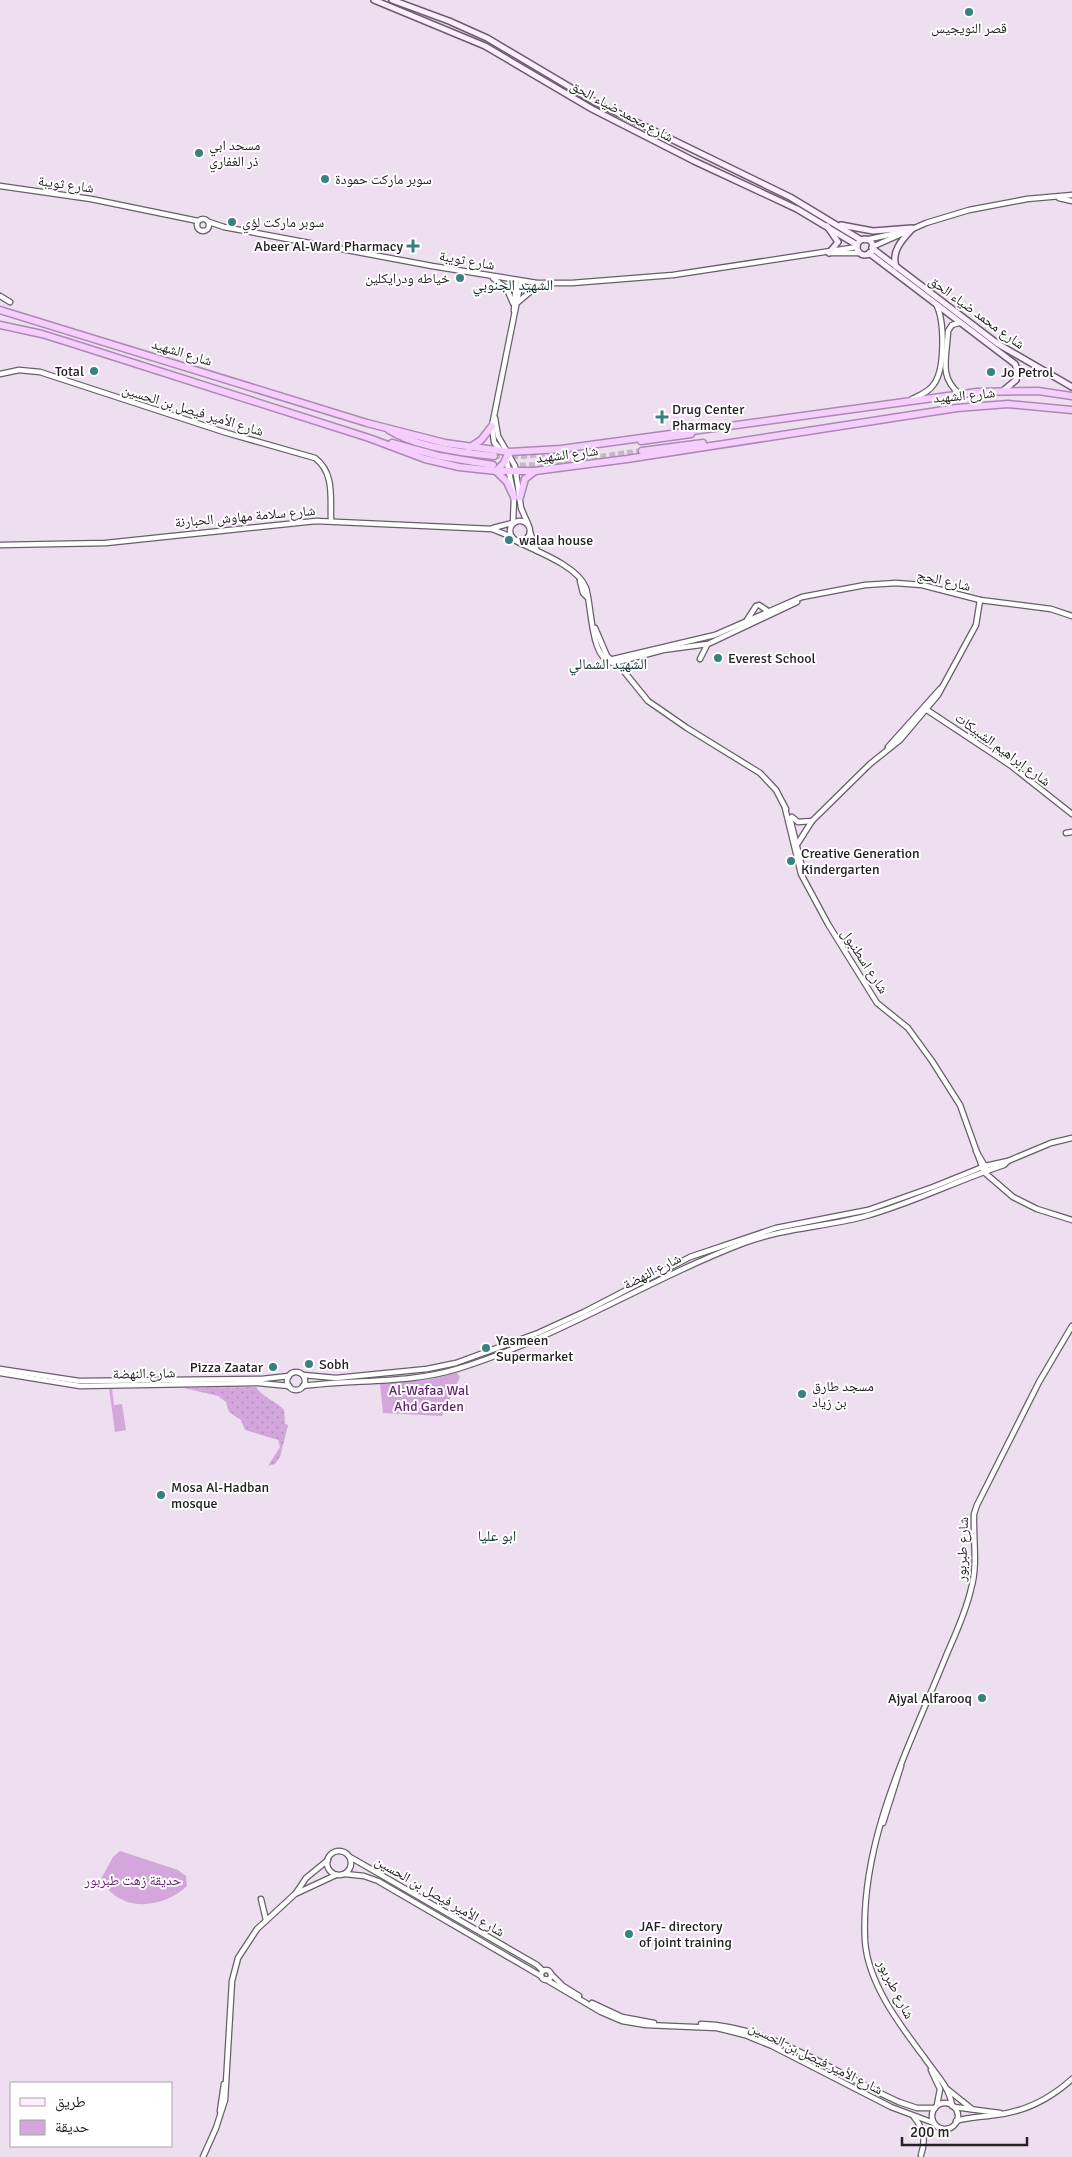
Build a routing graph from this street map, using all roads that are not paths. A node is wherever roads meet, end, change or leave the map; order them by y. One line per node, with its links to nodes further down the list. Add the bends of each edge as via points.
1 (374, 0): 11 (main road, شارع محمد ضياء الحق, via 473,40 598,112)
2 (392, 0): 10 (main road, شارع محمد ضياء الحق, via 487,38 601,106 790,197)
3 (0, 186): 7 (street, شارع ثويبة, via 91,199)
4 (1072, 195): 5 (street)
5 (1058, 197): 6 (street); 15 (street, via 991,205)
6 (1072, 200)
7 (186, 220): 8 (street, شارع ثويبة); 12 (street, شارع ثويبة)
8 (198, 221): 9 (street, via 204,218); 12 (street)
9 (209, 222): 13 (street, شارع ثويبة); 14 (street)
10 (835, 223): 15 (main road, via 873,230); 17 (main road, شارع محمد ضياء الحق)
11 (826, 225): 17 (main road, شارع محمد ضياء الحق); 19 (main road, via 838,242)
12 (197, 227): 14 (street, via 202,231)
13 (224, 227): 14 (street, شارع ثويبة); 21 (street, شارع ثويبة)
14 (208, 228)
15 (912, 228): 16 (street); 20 (main road, via 897,248)
16 (903, 233): 17 (street, شارع ثويبة); 18 (street)
17 (860, 245): 18 (main road); 18 (main road, شارع محمد ضياء الحق, via 870,241); 19 (street, شارع ثويبة, via 844,254)
18 (871, 249): 20 (main road, شارع محمد ضياء الحق)
19 (828, 253): 23 (street, شارع ثويبة, via 673,275)
20 (895, 269): 27 (main road, شارع محمد ضياء الحق); 31 (main road, شارع محمد ضياء الحق)
21 (489, 276): 22 (street, شارع ثويبة); 26 (street, via 507,289)
22 (519, 280): 23 (street, شارع ثويبة); 26 (street)
23 (550, 283): 26 (street)
24 (0, 296): 25 (street)
25 (10, 302)
26 (515, 303): 40 (street)
27 (936, 303): 29 (main road, شارع محمد ضياء الحق); 38 (street, via 943,326 938,376 931,388)
28 (0, 310): 43 (highway, شارع الشهيد)
29 (958, 323): 32 (main road, شارع محمد ضياء الحق); 36 (street, via 948,331 946,374 948,383)
30 (0, 325): 51 (highway, شارع الشهيد, via 42,334 369,438 425,459 459,467)
31 (998, 344): 32 (main road); 34 (main road, شارع محمد ضياء الحق)
32 (994, 349): 35 (main road, شارع محمد ضياء الحق, via 1017,368 1016,380)
33 (0, 374): 55 (street, شارع الأمير فيصل بن الحسين, via 19,370 40,372 315,458 327,469 330,480)
34 (1072, 387)
35 (1004, 390): 36 (highway, شارع الشهيد); 37 (highway, شارع الشهيد)
36 (960, 394): 38 (highway, شارع الشهيد)
37 (1072, 396)
38 (908, 401): 41 (highway, شارع الشهيد)
39 (1072, 410): 44 (highway, شارع الشهيد, via 1034,405 987,405 897,415)
40 (494, 416): 42 (street); 48 (street)
41 (785, 417): 45 (highway, شارع الشهيد, via 780,421); 48 (highway, شارع الشهيد, via 561,449)
42 (492, 426): 46 (highway, via 481,440); 48 (street, via 492,437)
43 (386, 428): 46 (highway, شارع الشهيد); 49 (highway, شارع الشهيد, via 424,443)
44 (771, 436): 47 (highway, شارع الشهيد); 53 (highway, شارع الشهيد)
45 (641, 441)
46 (469, 448): 48 (highway, شارع الشهيد)
47 (642, 451)
48 (505, 452): 50 (highway); 52 (street)
49 (494, 456)
50 (507, 459): 51 (highway); 52 (street)
51 (495, 468): 52 (highway, شارع الشهيد); 54 (highway)
52 (513, 471): 53 (highway, شارع الشهيد); 54 (street)
53 (536, 471): 54 (highway, via 525,479)
54 (517, 497): 56 (street); 57 (street)
55 (331, 520): 58 (street, شارع سلامة مهاوش الحبارنة); 61 (street, شارع سلامة مهاوش الحبارنة, via 187,532 106,543)
56 (512, 523): 57 (street, via 520,520); 58 (street, شارع سلامة مهاوش الحبارنة); 60 (street, via 509,529)
57 (528, 524): 59 (street)
58 (492, 529): 60 (street, شارع سلامة مهاوش الحبارنة)
59 (530, 532): 60 (street, via 526,539); 62 (street)
60 (514, 539): 62 (street, شارع اسطنبول)
61 (0, 546)
62 (538, 552): 70 (street, شارع اسطنبول, via 568,568 585,586 596,642)
63 (810, 595): 64 (street, شارع الحج, via 896,583 936,588); 65 (street, شارع الحج); 68 (street, شارع الحج)
64 (980, 600): 66 (street, شارع الحج, via 1051,609); 71 (street, via 976,625 940,689)
65 (768, 610): 67 (street, شارع الحج); 67 (street, via 758,606)
66 (1072, 616)
67 (745, 622): 70 (street, شارع الحج, via 706,638 662,646)
68 (708, 644): 69 (street); 70 (street, شارع الحج)
69 (700, 659)
70 (610, 662): 72 (street, شارع اسطنبول, via 622,669 648,700 760,773 776,790)
71 (926, 707): 73 (street, شارع إبراهيم الشبيكات, via 1010,765); 74 (street)
72 (785, 808): 74 (street, via 798,822); 76 (street, شارع اسطنبول); 78 (street, شارع اسطنبول)
73 (1072, 814)
74 (812, 821): 76 (street); 79 (street)
75 (1072, 832): 77 (street)
76 (796, 833): 78 (street); 79 (street, شارع اسطنبول)
77 (1066, 833)
78 (793, 840): 80 (street, شارع اسطنبول)
79 (798, 844): 80 (street, شارع اسطنبول)
80 (805, 879): 82 (street, شارع اسطنبول, via 828,924 877,1003 908,1028 960,1105)
81 (1072, 1138): 82 (street, شارع النهضة, via 1051,1143)
82 (985, 1170): 83 (street, شارع اسطنبول, via 1012,1197); 87 (street, شارع النهضة, via 868,1210 776,1228 690,1258 538,1333 456,1363 336,1378); 90 (street, شارع النهضة, via 865,1216 778,1232 746,1242 662,1277 542,1336 458,1369 427,1375)
83 (1072, 1220)
84 (1072, 1326): 101 (street, شارع طبربور, via 977,1504 971,1591 904,1755 879,1832 866,1902 867,1958 897,2018)
85 (0, 1369): 88 (street, شارع النهضة, via 92,1382)
86 (0, 1373): 89 (street, شارع النهضة, via 80,1386 258,1383)
87 (303, 1375): 88 (street, via 295,1372); 90 (street)
88 (289, 1376): 89 (street)
89 (289, 1386): 90 (street, via 298,1389)
90 (303, 1386)
91 (350, 1857): 92 (street, via 338,1851); 93 (street, via 351,1866); 99 (street, شارع الأمير فيصل بن الحسين, via 537,1965)
92 (328, 1860): 94 (street, via 328,1868); 95 (street, via 306,1878)
93 (346, 1874): 94 (street); 99 (street, شارع الأمير فيصل بن الحسين, via 378,1881)
94 (336, 1875): 95 (street)
95 (295, 1894): 97 (street)
96 (261, 1899): 97 (street)
97 (266, 1920): 113 (street, via 250,1938 235,1968 225,2100)
98 (551, 1974): 99 (street, via 549,1978); 99 (street, شارع الأمير فيصل بن الحسين, via 547,1970); 100 (street, شارع الأمير فيصل بن الحسين, via 578,1996 622,2017 734,2028)
99 (543, 1975): 102 (street, شارع الأمير فيصل بن الحسين, via 601,2012 622,2020 734,2032 772,2046)
100 (812, 2058): 102 (street); 106 (street, شارع الأمير فيصل بن الحسين, via 899,2102 917,2108)
101 (926, 2060): 104 (street, شارع طبربور); 106 (street, شارع طبربور, via 939,2087)
102 (806, 2064): 109 (street, شارع الأمير فيصل بن الحسين)
103 (1072, 2079): 108 (street, via 1046,2099)
104 (945, 2086): 105 (street, شارع طبربور); 107 (street)
105 (953, 2106): 106 (street, via 944,2104); 107 (street); 110 (street)
106 (936, 2107): 111 (street, via 932,2115)
107 (976, 2111): 108 (street)
108 (1004, 2114): 110 (street)
109 (912, 2115): 111 (street, شارع الأمير فيصل بن الحسين); 112 (street, via 924,2134)
110 (956, 2121): 111 (street, via 945,2129)
111 (934, 2122)
112 (921, 2155)
113 (203, 2157)

